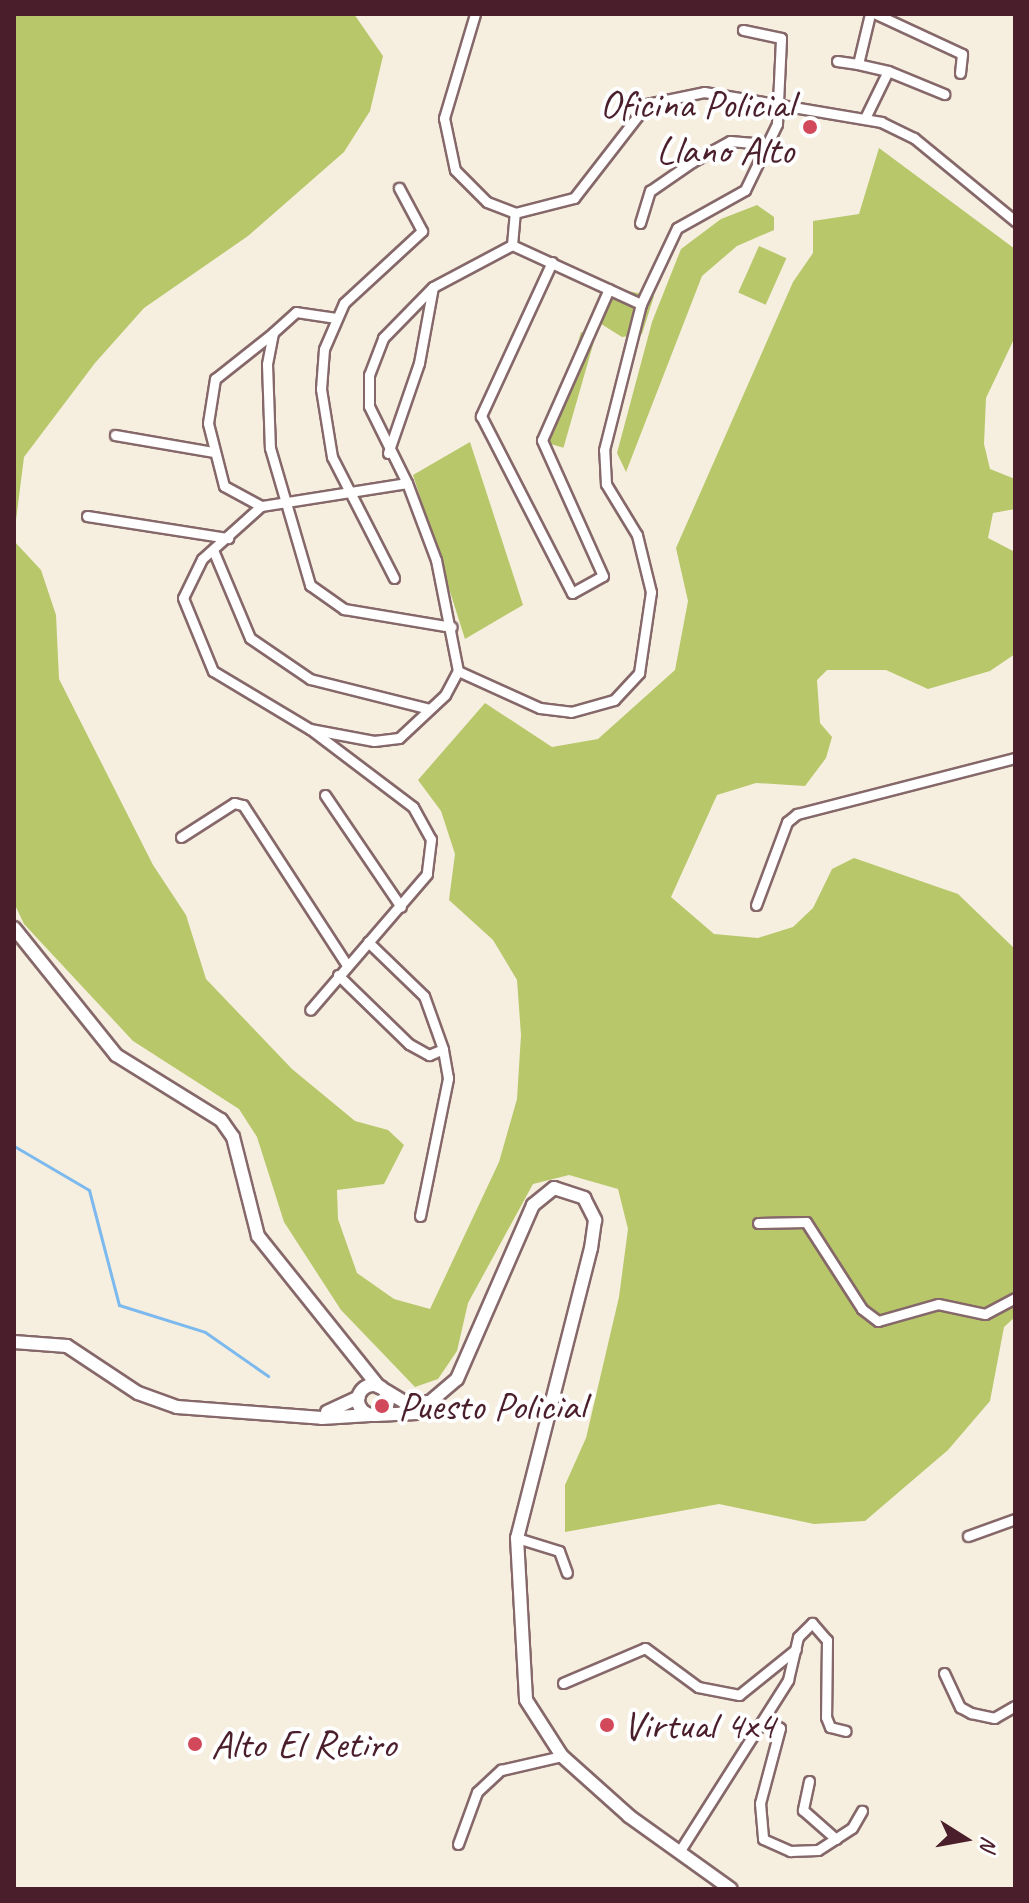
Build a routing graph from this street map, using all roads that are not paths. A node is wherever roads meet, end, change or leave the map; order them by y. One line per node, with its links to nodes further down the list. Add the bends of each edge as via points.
1 (475, 14): 14 (street, via 446,102 447,148 470,189)
2 (870, 14): 6 (street)
3 (876, 14): 8 (street, via 962,54)
4 (743, 30): 10 (street, via 779,35)
5 (837, 61): 6 (street)
6 (858, 64): 7 (street)
7 (888, 71): 9 (street); 11 (street)
8 (960, 73)
9 (944, 94)
10 (778, 106): 11 (street); 12 (street); 14 (street, via 704,92 666,96 632,117 574,198)
11 (865, 118): 15 (street, via 914,138)
12 (768, 144): 16 (street, via 730,141 692,162 650,191); 21 (street, via 745,190 677,228)
13 (399, 188): 22 (street, via 422,231 361,281)
14 (515, 213): 17 (street)
15 (1015, 221)
16 (640, 223)
17 (512, 245): 18 (street); 19 (street)
18 (552, 262): 20 (street); 20 (street, via 481,416 569,592 600,580 601,571 542,440)
19 (433, 287): 26 (street, via 419,363); 26 (street, via 383,338 369,375 369,406)
20 (609, 289): 21 (street)
21 (641, 304): 36 (street, via 602,468 647,569 650,620 639,673 614,700 571,712 540,708)
22 (336, 318): 23 (street, via 306,310); 28 (street, via 324,349 323,421 332,457)
23 (273, 333): 25 (street, via 211,386); 29 (street, via 265,417)
24 (115, 435): 25 (street)
25 (213, 452): 30 (street, via 224,486)
26 (388, 453): 27 (street)
27 (407, 483): 28 (street); 35 (street)
28 (355, 494): 29 (street); 34 (street)
29 (285, 503): 30 (street); 35 (street, via 310,585 327,598 344,609)
30 (261, 506): 32 (street)
31 (87, 516): 32 (street)
32 (228, 538): 33 (street)
33 (213, 550): 37 (street, via 250,638 310,679); 38 (street, via 187,580 183,598 200,652 213,671)
34 (394, 578)
35 (451, 627): 36 (street)
36 (458, 671): 37 (street)
37 (429, 709): 38 (street, via 390,742)
38 (310, 729): 43 (street, via 424,821 431,839 427,874)
39 (1015, 758): 42 (street, via 797,814 787,822)
40 (325, 795): 43 (street)
41 (181, 837): 46 (street, via 234,803 243,805)
42 (756, 905)
43 (401, 907): 45 (street)
44 (14, 928): 54 (street, via 116,1055 221,1120 233,1137 258,1236)
45 (368, 942): 46 (street); 49 (street, via 424,996)
46 (347, 965): 47 (street)
47 (338, 975): 48 (street); 49 (street, via 409,1044 429,1055)
48 (310, 1010)
49 (443, 1049): 50 (street, via 448,1078)
50 (420, 1216)
51 (758, 1223): 52 (street, via 806,1222 862,1309 878,1321 938,1304 985,1314)
52 (1015, 1298)
53 (14, 1342): 59 (street, via 67,1346 138,1393 177,1407)
54 (363, 1364): 55 (street); 56 (street)
55 (381, 1388): 56 (street); 57 (street, via 409,1405); 58 (street, via 387,1405)
56 (360, 1394): 58 (street); 59 (street)
57 (435, 1401): 58 (street, via 404,1417); 62 (street, via 475,1347 533,1205 554,1188 584,1198 595,1220 591,1248)
58 (372, 1415): 59 (street)
59 (312, 1416)
60 (1015, 1519): 61 (street)
61 (968, 1536)
62 (517, 1538): 63 (street, via 559,1551); 70 (street, via 526,1700)
63 (567, 1573)
64 (797, 1648): 66 (street, via 739,1695 698,1687 651,1649); 68 (street); 69 (street, via 803,1627 822,1627 826,1717 830,1727)
65 (944, 1673): 67 (street, via 971,1713 994,1718)
66 (563, 1683)
67 (1015, 1706)
68 (765, 1718): 73 (street, via 780,1728 760,1803 763,1839 806,1853); 75 (street)
69 (846, 1731)
70 (562, 1756): 74 (street, via 501,1770 477,1792); 75 (street)
71 (809, 1781): 73 (street, via 803,1810)
72 (862, 1811): 73 (street)
73 (836, 1839)
74 (458, 1844)
75 (679, 1852): 76 (street)
76 (731, 1889)

